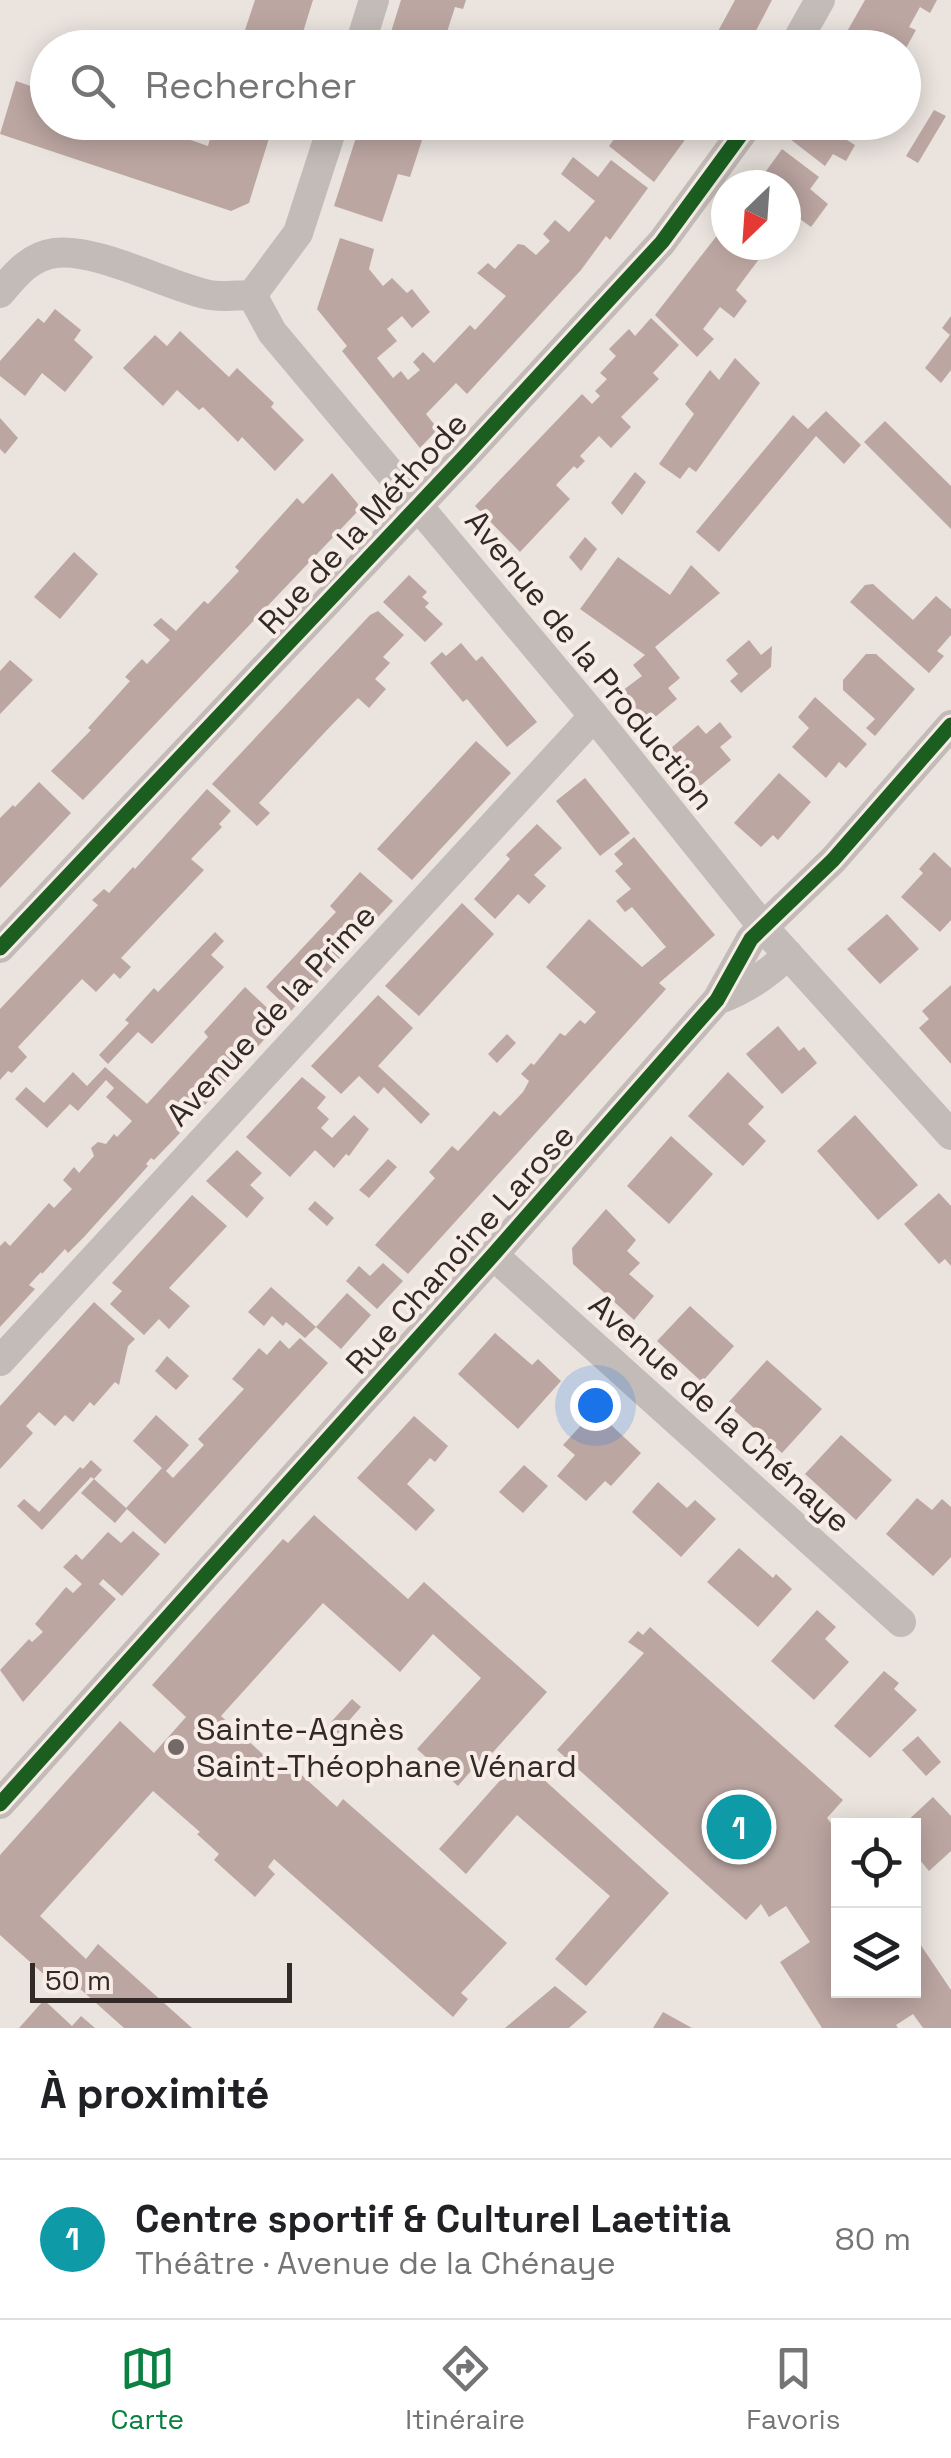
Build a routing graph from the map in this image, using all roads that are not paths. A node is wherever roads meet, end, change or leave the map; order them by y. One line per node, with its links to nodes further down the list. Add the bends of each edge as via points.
1 (374, 0): 3 (street)
2 (820, 0): 4 (street)
3 (365, 30)
4 (803, 30)
5 (328, 140): 8 (street, via 298,233)
6 (737, 140): 9 (street, Rue de la Méthode, via 662,242)
7 (0, 293): 8 (street, via 18,271 55,253 210,296)
8 (252, 294): 9 (street, Avenue de la Production, via 272,332)
9 (417, 506): 10 (street, Avenue de la Production); 13 (street, Rue de la Méthode)
10 (594, 716): 12 (street, Avenue de la Production); 18 (street, Avenue de la Prime)
11 (951, 724): 12 (street, Rue Chanoine Larose)
12 (764, 928): 14 (street, Avenue de la Production); 15 (street, Rue Chanoine Larose)
13 (0, 948)
14 (788, 954): 15 (street, Rue Chanoine Larose, via 764,976); 16 (street, Avenue de la Production)
15 (717, 1000): 17 (street, Rue Chanoine Larose)
16 (951, 1134)
17 (493, 1256): 19 (street, Avenue de la Chénaye); 20 (street, Rue Chanoine Larose)
18 (0, 1361)
19 (901, 1622)
20 (0, 1804)

